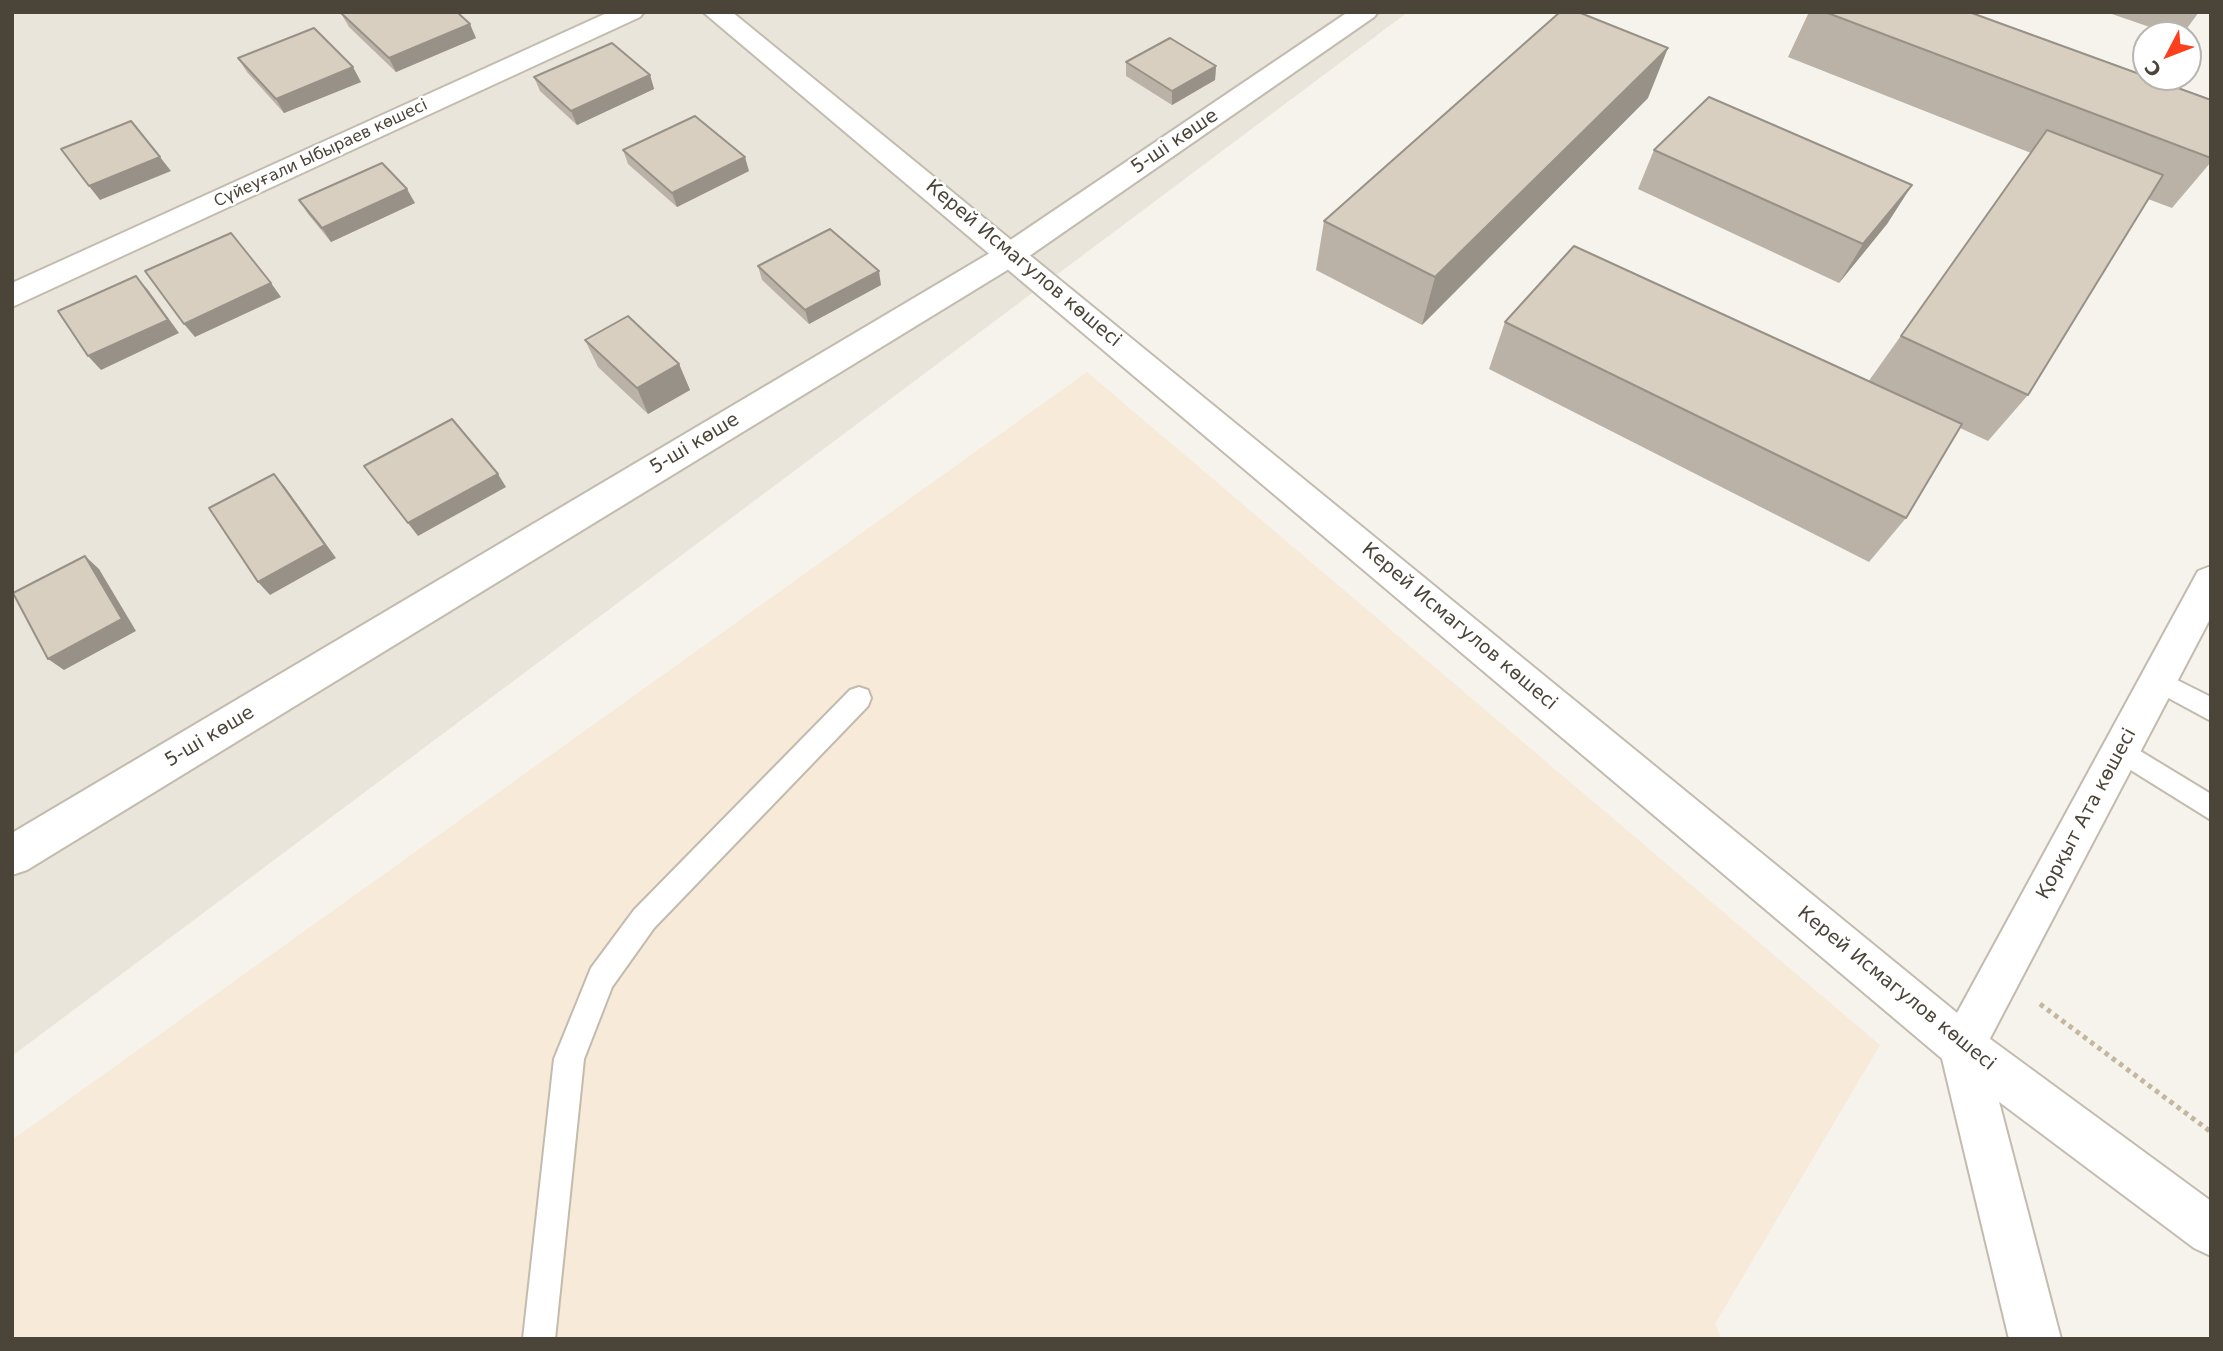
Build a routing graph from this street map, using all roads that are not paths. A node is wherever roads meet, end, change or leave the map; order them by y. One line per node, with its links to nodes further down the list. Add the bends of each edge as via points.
1 (631, 12): 5 (street, Сүйеуғали Ыбыраев көшесi)
2 (716, 12): 4 (street, Керей Исмагулов көшесі)
3 (1365, 12): 4 (street, 5-шi көше)
4 (1011, 254): 12 (street, 5-шi көше); 13 (street, Керей Исмагулов көшесі)
5 (12, 296)
6 (2211, 581): 7 (street, Қорқыт Ата көшесi)
7 (2159, 681): 9 (lane); 10 (street, Қорқыт Ата көшесi)
8 (859, 698): 15 (lane, via 644,919 601,978 569,1059)
9 (2211, 710)
10 (2122, 751): 11 (lane); 13 (street, Қорқыт Ата көшесi)
11 (2211, 808)
12 (12, 856)
13 (1962, 1046): 14 (street, Керей Исмагулов көшесі); 16 (street)
14 (2211, 1231)
15 (539, 1339)
16 (2035, 1339)

